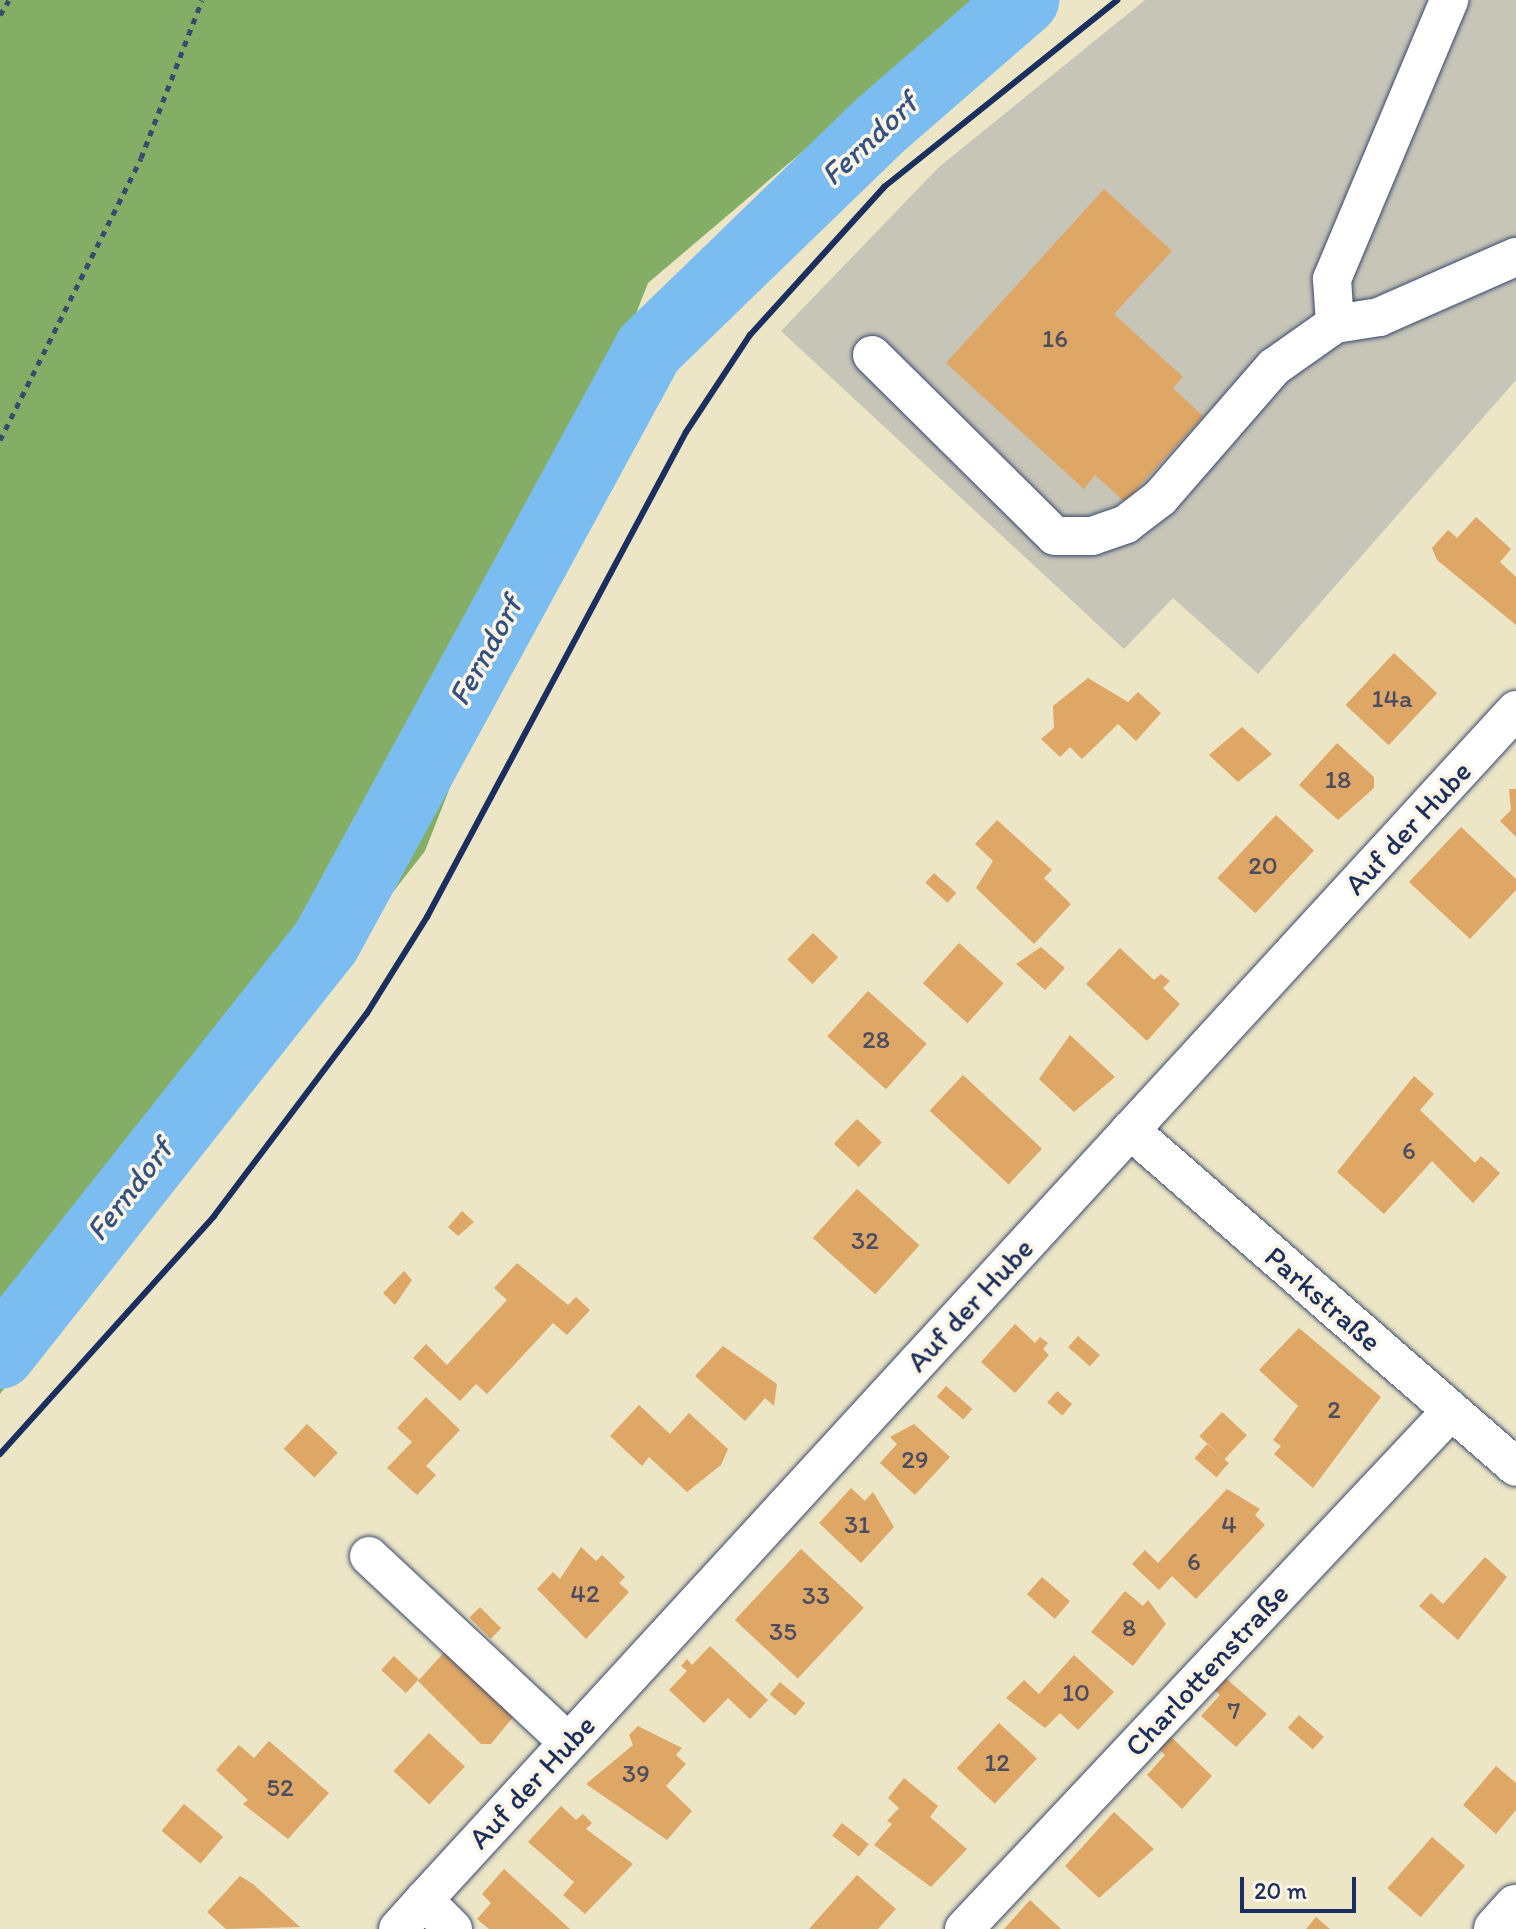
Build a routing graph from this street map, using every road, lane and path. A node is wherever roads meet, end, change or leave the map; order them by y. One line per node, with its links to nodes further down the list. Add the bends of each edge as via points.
1 (9, 0): 4 (path)
2 (202, 0): 8 (path, via 141,158)
3 (1449, 0): 6 (street, via 1332,279)
4 (0, 15)
5 (1516, 257): 6 (street, via 1379,317)
6 (1335, 324): 7 (street, via 1274,367 1160,498 1126,524 1092,536 1055,536)
7 (872, 355)
8 (0, 440)
9 (1516, 710): 10 (street, Auf der Hube)
10 (1130, 1130): 11 (street, Parkstraße); 14 (street, Auf der Hube)
11 (1451, 1411): 12 (street, Parkstraße); 19 (street, Charlottenstraße)
12 (1516, 1467)
13 (369, 1556): 14 (street)
14 (568, 1742): 15 (street, Auf der Hube)
15 (424, 1900): 17 (street, Auf der Hube); 18 (street)
16 (1516, 1907): 20 (main road)
17 (398, 1929)
18 (453, 1929)
19 (964, 1929)
20 (1496, 1929)

